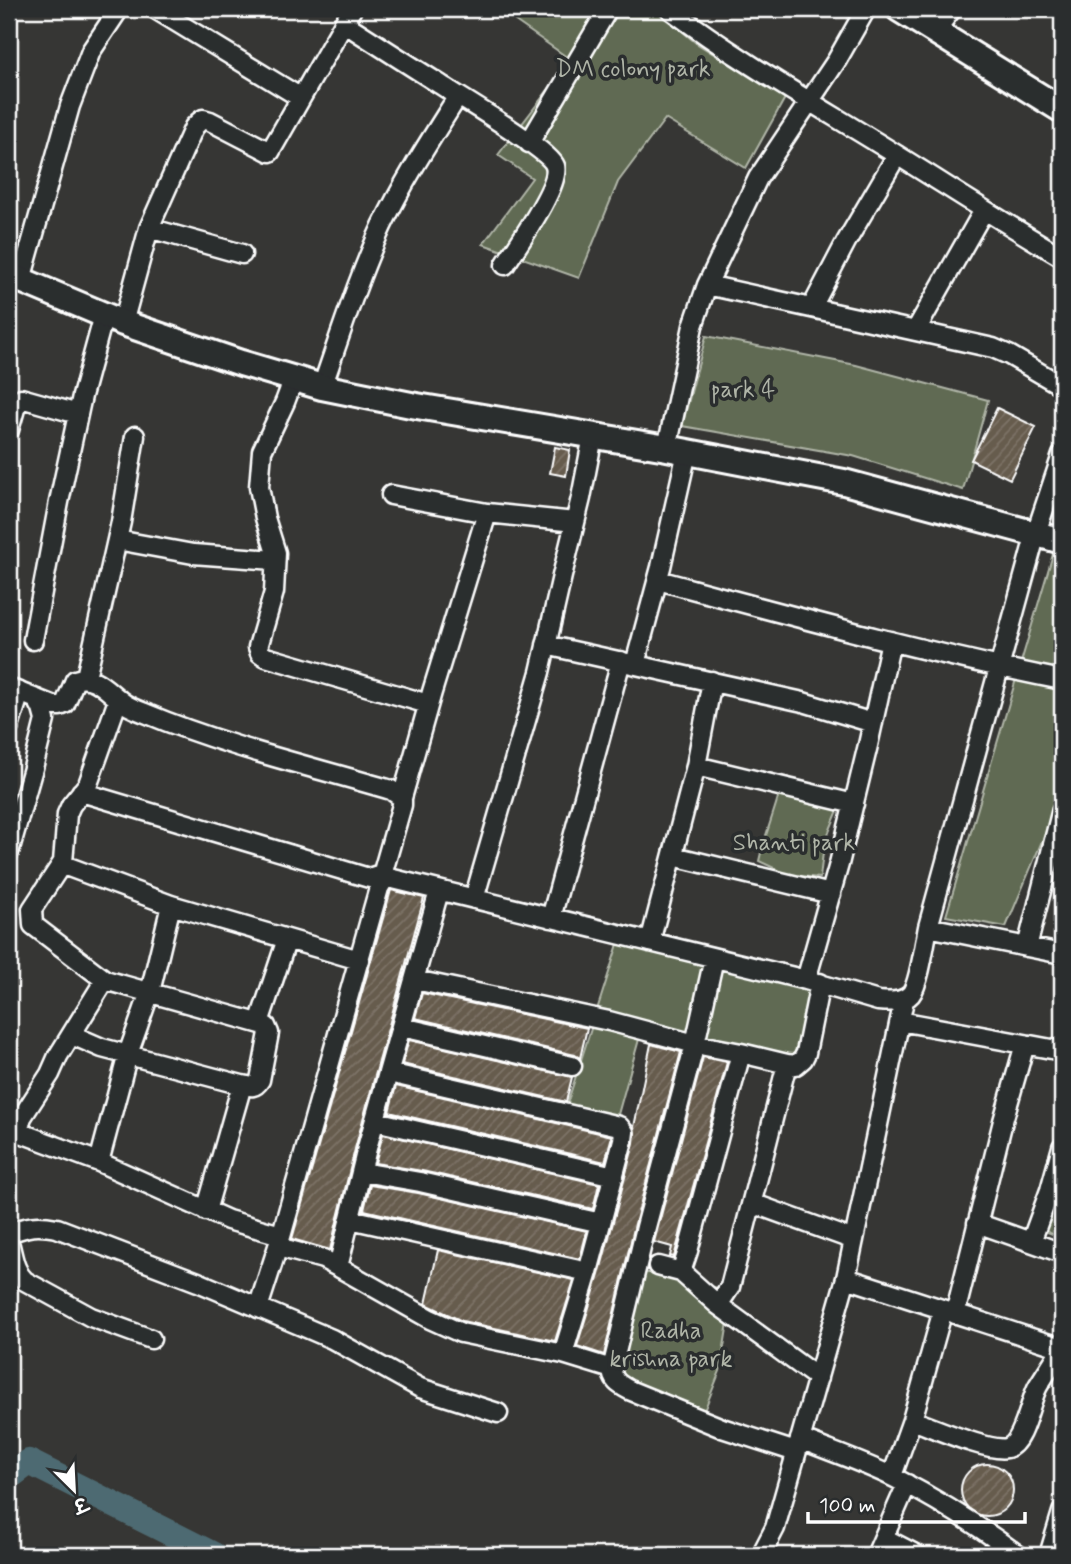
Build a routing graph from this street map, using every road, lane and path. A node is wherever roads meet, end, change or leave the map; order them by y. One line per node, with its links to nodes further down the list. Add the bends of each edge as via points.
1 (118, 9): 21 (street, via 91,51)
2 (155, 9): 11 (street)
3 (608, 9): 14 (street)
4 (670, 9): 12 (street)
5 (866, 9): 12 (street)
6 (899, 9): 9 (street)
7 (953, 9): 9 (street)
8 (348, 16): 10 (street); 11 (street)
9 (935, 31): 13 (street)
10 (458, 96): 14 (street); 28 (street, via 382,226)
11 (301, 97): 17 (street, via 271,152 210,121 199,122)
12 (809, 101): 15 (street); 22 (street, via 758,178)
13 (1062, 110)
14 (529, 143): 20 (street, via 555,165 555,174 541,208)
15 (897, 155): 16 (street); 23 (street)
16 (984, 210): 19 (street); 25 (street)
17 (149, 228): 18 (street); 24 (street)
18 (242, 254)
19 (1062, 257)
20 (505, 265)
21 (15, 278): 24 (street)
22 (707, 285): 23 (street); 33 (street, via 693,326)
23 (812, 307): 25 (street)
24 (113, 319): 26 (street); 29 (street)
25 (916, 330): 27 (street, via 993,348)
26 (294, 378): 28 (street); 41 (street, via 262,451 259,486)
27 (1062, 386)
28 (322, 387): 32 (street)
29 (78, 414): 30 (street, via 22,398); 43 (street)
30 (9, 430)
31 (135, 436): 39 (street)
32 (593, 436): 33 (street); 37 (street)
33 (677, 450): 38 (street, via 844,482); 42 (street)
34 (1062, 454): 38 (street)
35 (391, 495): 36 (street)
36 (487, 513): 37 (street); 54 (street)
37 (575, 522): 45 (street)
38 (1036, 533): 40 (street); 47 (street)
39 (117, 540): 41 (street, via 192,554); 48 (street)
40 (1062, 541)
41 (275, 560): 54 (street, via 274,592 259,637 260,653)
42 (658, 580): 44 (street); 46 (street)
43 (33, 640)
44 (891, 641): 47 (street); 55 (street)
45 (546, 645): 46 (street); 68 (street)
46 (628, 663): 49 (street); 70 (street)
47 (999, 668): 50 (street); 71 (street)
48 (88, 679): 52 (street, via 75,680 60,706); 53 (street)
49 (712, 681): 55 (street); 57 (street)
50 (1062, 681)
51 (14, 690): 52 (street); 56 (street)
52 (37, 699): 62 (street, via 45,720)
53 (118, 699): 58 (street); 59 (street, via 191,732 391,790)
54 (428, 704): 59 (street)
55 (873, 723): 60 (street)
56 (9, 727)
57 (696, 766): 60 (street); 63 (street)
58 (81, 793): 64 (street, via 67,814); 65 (street, via 369,878)
59 (402, 798): 65 (street)
60 (854, 804): 67 (street)
61 (1062, 809): 74 (street)
62 (9, 852)
63 (673, 856): 67 (street); 73 (street)
64 (63, 862): 69 (street); 78 (street, via 33,909 33,925)
65 (385, 875): 66 (street); 77 (street)
66 (439, 891): 68 (street); 79 (street)
67 (831, 894): 80 (street)
68 (474, 899): 70 (street)
69 (170, 905): 72 (street); 81 (street)
70 (551, 918): 73 (street)
71 (928, 927): 74 (street); 82 (street, via 915,984)
72 (287, 939): 77 (street); 84 (street)
73 (650, 942): 76 (street)
74 (1027, 947): 75 (street)
75 (1062, 954)
76 (714, 958): 80 (street); 87 (street)
77 (359, 960): 108 (street)
78 (105, 980): 81 (street); 86 (street)
79 (415, 980): 85 (street); 87 (street)
80 (813, 982): 82 (street, via 878,1001); 92 (street, via 806,1053 796,1065)
81 (150, 992): 84 (street); 91 (street)
82 (904, 1000): 83 (street)
83 (900, 1021): 88 (street); 107 (street)
84 (261, 1024): 95 (street, via 269,1033 260,1080 252,1087)
85 (402, 1027): 93 (street); 94 (street)
86 (72, 1035): 91 (street); 98 (street, via 19,1128 21,1133)
87 (695, 1044): 90 (street); 123 (street)
88 (1025, 1044): 89 (street); 105 (street)
89 (1062, 1051)
90 (741, 1052): 92 (street); 115 (street)
91 (128, 1054): 95 (street); 98 (street)
92 (787, 1064): 101 (street)
93 (572, 1066)
94 (389, 1073): 96 (street); 100 (street, via 619,1126 624,1132)
95 (242, 1085): 102 (street)
96 (375, 1121): 99 (street); 100 (street)
97 (1062, 1147): 110 (street)
98 (99, 1162): 102 (street)
99 (362, 1172): 103 (street); 104 (street)
100 (614, 1176): 104 (street)
101 (752, 1203): 107 (street); 117 (street, via 730,1287)
102 (206, 1210): 108 (street)
103 (350, 1219): 113 (street); 114 (street)
104 (601, 1223): 114 (street)
105 (977, 1223): 110 (street); 119 (street)
106 (9, 1233): 118 (street, via 33,1225 57,1228)
107 (854, 1240): 116 (street)
108 (280, 1241): 113 (street); 118 (street)
109 (9, 1242): 120 (street, via 16,1269 25,1281 91,1317)
110 (1031, 1242): 111 (street)
111 (1062, 1253)
112 (659, 1266): 115 (street)
113 (338, 1267): 122 (street, via 461,1333)
114 (588, 1272): 122 (street)
115 (681, 1272): 117 (street)
116 (846, 1278): 119 (street); 124 (street)
117 (718, 1305): 124 (street)
118 (258, 1308): 125 (street, via 332,1339 420,1388)
119 (949, 1312): 121 (street); 126 (street)
120 (151, 1339)
121 (1062, 1348): 126 (street, via 1037,1388 1023,1429 1012,1445 986,1447)
122 (563, 1354): 123 (street)
123 (612, 1369): 127 (street, via 616,1382 629,1390 722,1428)
124 (818, 1378): 127 (street)
125 (498, 1413)
126 (912, 1420): 128 (street)
127 (798, 1446): 128 (street); 131 (street, via 775,1528)
128 (900, 1480): 130 (street); 134 (street)
129 (1062, 1512): 135 (street)
130 (884, 1538): 132 (street); 133 (street)
131 (761, 1555)
132 (876, 1555)
133 (917, 1555)
134 (1018, 1555)
135 (1049, 1555)

